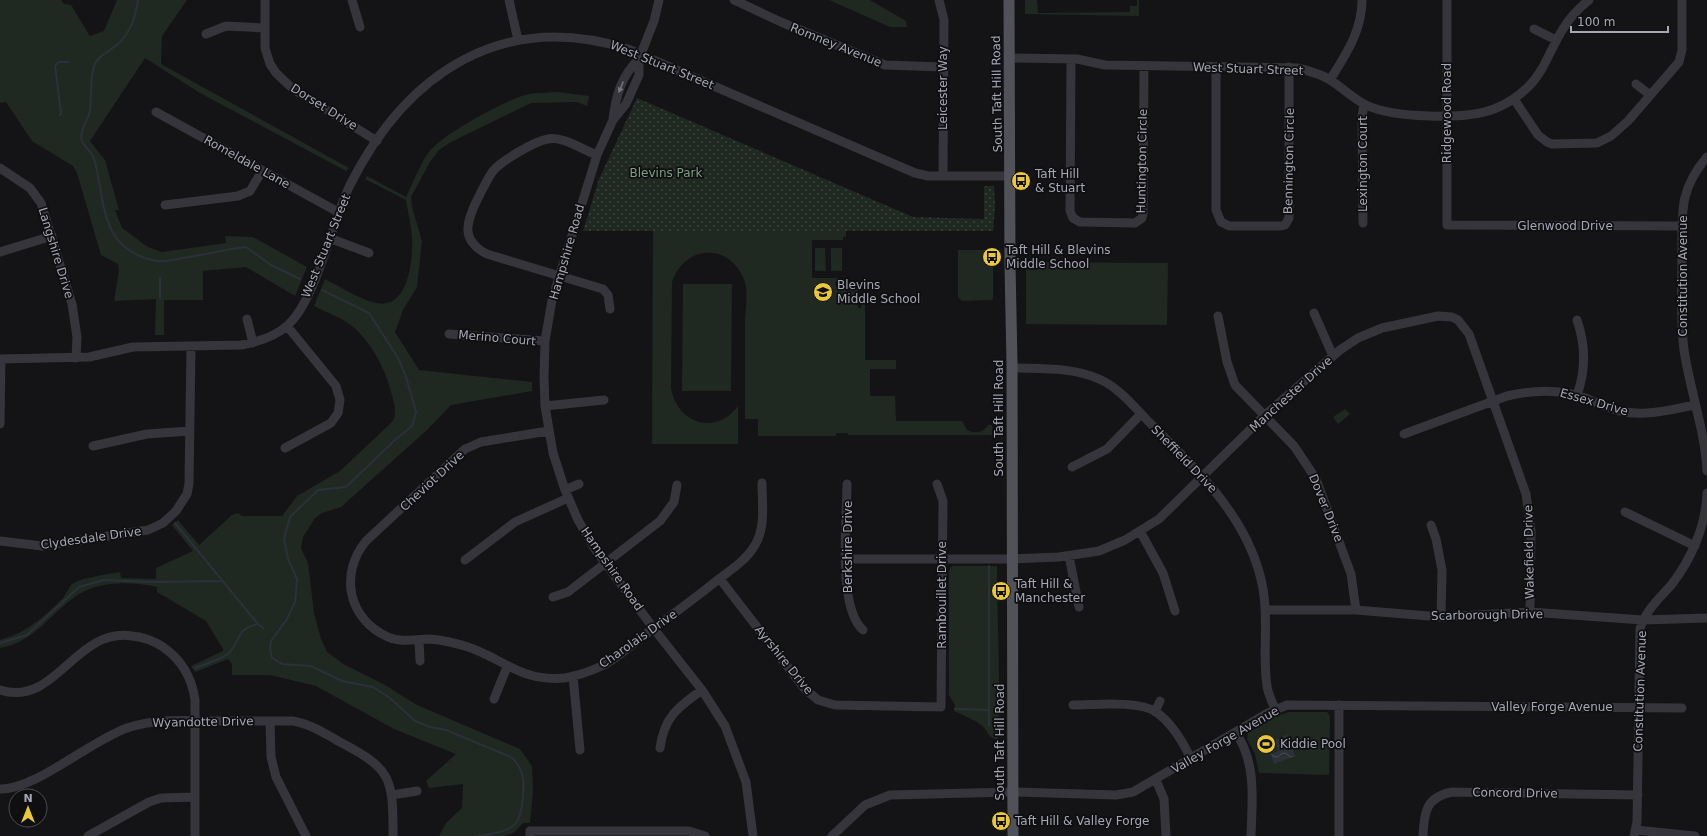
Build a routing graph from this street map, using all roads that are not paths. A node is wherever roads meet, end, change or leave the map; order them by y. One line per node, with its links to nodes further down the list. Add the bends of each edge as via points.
1 (265, 0): 13 (street, Dorset Drive)
2 (352, 0): 12 (street)
3 (509, 0): 16 (street)
4 (659, 0): 18 (street, Hampshire Road)
5 (734, 0): 23 (street, Romney Avenue, via 874,62 895,67)
6 (939, 0): 23 (street, Leicester Way, via 944,20)
7 (1009, 0): 19 (main road, South Taft Hill Road)
8 (1362, 0): 25 (street, via 1361,18 1354,40)
9 (1447, 0): 31 (street, Ridgewood Road)
10 (1589, 0): 17 (street, West Stuart Street, via 1568,20)
11 (1682, 0): 27 (street, via 1682,55 1675,68)
12 (360, 27)
13 (264, 28): 15 (street, via 226,26); 32 (street, Dorset Drive, via 267,56 281,80)
14 (1534, 29): 17 (street)
15 (206, 34)
16 (518, 40): 18 (street, West Stuart Street, via 543,37 609,43); 32 (street, West Stuart Street, via 470,56 440,74 413,96)
17 (1556, 40): 28 (street, West Stuart Street, via 1531,84)
18 (640, 57): 33 (street, Hampshire Road, via 639,75 633,89 626,104 613,120); 37 (street, West Stuart Street, via 904,170 928,176)
19 (1009, 58): 20 (street, West Stuart Street); 38 (main road, South Taft Hill Road)
20 (1071, 59): 21 (street, West Stuart Street, via 1105,65); 21 (street, Huntington Circle, via 1070,211 1073,218 1080,222 1135,223 1144,214)
21 (1144, 66): 22 (street, West Stuart Street)
22 (1216, 66): 24 (street, West Stuart Street); 24 (street, Bennington Circle, via 1216,210 1221,222 1229,226 1281,226 1285,225 1289,218)
23 (944, 67): 37 (street, Leicester Way)
24 (1289, 68): 25 (street, West Stuart Street, via 1306,70)
25 (1330, 80): 29 (street, West Stuart Street)
26 (1636, 84): 27 (street)
27 (1650, 95): 28 (street, via 1611,136 1589,144 1546,142 1538,135)
28 (1514, 99): 31 (street, West Stuart Street, via 1482,112)
29 (1364, 104): 31 (street, West Stuart Street, via 1391,113); 41 (street, Lexington Court)
30 (156, 112): 36 (street, Romeldale Lane)
31 (1448, 115): 42 (street, Ridgewood Road)
32 (377, 141): 40 (street, West Stuart Street, via 350,185)
33 (597, 155): 48 (street, Hampshire Road); 48 (street, via 556,139 538,142 493,171 469,216 469,236 480,251)
34 (1707, 157): 43 (street, Constitution Avenue, via 1687,186)
35 (0, 168): 44 (street, Langshire Drive, via 23,182 36,195)
36 (262, 171): 39 (street, via 250,191 238,196); 40 (street, Romeldale Lane)
37 (943, 176): 38 (street, West Stuart Street)
38 (1011, 176): 62 (main road, South Taft Hill Road)
39 (165, 205)
40 (338, 212): 45 (street, West Stuart Street)
41 (1363, 223)
42 (1447, 225): 43 (street, Glenwood Drive)
43 (1682, 226): 66 (street, Constitution Avenue, via 1682,331)
44 (52, 236): 46 (street); 60 (street, Langshire Drive, via 72,304 77,336)
45 (329, 238): 47 (street); 54 (street, West Stuart Street, via 302,306)
46 (0, 252)
47 (369, 253)
48 (559, 276): 49 (street, via 603,289 608,295); 56 (street, Hampshire Road)
49 (610, 309)
50 (1314, 313): 59 (street)
51 (1218, 316): 69 (street, Dover Drive, via 1227,362 1235,385)
52 (247, 320): 57 (street)
53 (1577, 320): 63 (street, via 1584,352 1584,372)
54 (287, 326): 57 (street, West Stuart Street, via 273,336); 76 (street, via 336,386 340,400 338,413 331,423)
55 (449, 334): 56 (street, Merino Court)
56 (545, 341): 67 (street, Hampshire Road)
57 (253, 343): 58 (street, West Stuart Street)
58 (191, 346): 60 (street, West Stuart Street, via 133,347); 71 (street, Clydesdale Drive)
59 (1333, 356): 65 (street, Manchester Drive, via 1358,338 1382,328 1438,316 1452,317 1467,330); 69 (street, Manchester Drive)
60 (76, 358): 61 (street, West Stuart Street)
61 (1, 359): 70 (street)
62 (1012, 368): 68 (street, Sheffield Drive, via 1066,370 1086,374 1112,386); 95 (main road, South Taft Hill Road)
63 (1577, 395): 65 (street, Essex Drive, via 1536,391); 66 (street, Essex Drive, via 1614,409 1639,414)
64 (604, 400): 67 (street)
65 (1494, 401): 73 (street, Essex Drive); 106 (street, Wakefield Drive, via 1529,504)
66 (1695, 405): 74 (street, Constitution Avenue)
67 (545, 406): 72 (street, Hampshire Road)
68 (1141, 414): 77 (street, via 1107,448); 79 (street, Sheffield Drive)
69 (1265, 415): 79 (street, Manchester Drive); 105 (street, Dover Drive, via 1294,446 1316,479 1351,574)
70 (0, 424)
71 (190, 431): 75 (street, via 147,434); 91 (street, Clydesdale Drive, via 187,494 183,503 163,523 137,533 42,546)
72 (548, 431): 86 (street, Hampshire Road); 99 (street, Cheviot Drive, via 481,442 462,452 366,541 355,558)
73 (1404, 434)
74 (1705, 445): 78 (street, Constitution Avenue)
75 (93, 446)
76 (285, 448)
77 (1072, 467)
78 (1707, 472)
79 (1203, 476): 90 (street, Manchester Drive, via 1159,519); 104 (street, Sheffield Drive, via 1228,508 1248,541 1258,570)
80 (762, 483): 100 (street, Charolais Drive, via 762,524 759,537 751,552)
81 (579, 484): 86 (street)
82 (847, 484): 94 (street, Berkshire Drive)
83 (937, 484): 97 (street, Rambouillet Drive, via 943,501)
84 (677, 485): 98 (street, via 674,502 666,515)
85 (1707, 493): 88 (street, Constitution Avenue)
86 (566, 494): 96 (street, via 515,522); 98 (street, Hampshire Road, via 578,520)
87 (1625, 512): 92 (street)
88 (1705, 520): 92 (street, Constitution Avenue)
89 (1431, 525): 107 (street, via 1438,545 1442,570)
90 (1140, 531): 93 (street, Manchester Drive, via 1099,551); 103 (street, via 1163,573)
91 (0, 541)
92 (1694, 546): 109 (street, Constitution Avenue, via 1683,568)
93 (1069, 556): 95 (street, Manchester Drive); 102 (street)
94 (846, 559): 97 (street, Manchester Drive); 111 (street, Berkshire Drive, via 849,604 857,625)
95 (1013, 559): 97 (street, Manchester Drive); 136 (main road, South Taft Hill Road)
96 (465, 560)
97 (942, 560): 122 (street, Rambouillet Drive)
98 (606, 564): 101 (street, via 568,592); 110 (street, Hampshire Road)
99 (350, 579): 112 (street, Charolais Drive, via 354,604 373,627 388,637)
100 (720, 579): 110 (street, Charolais Drive); 122 (street, Ayrshire Drive, via 804,688 814,697 827,703 844,706)
101 (553, 597)
102 (1079, 607)
103 (1175, 610)
104 (1266, 610): 105 (street, Scarborough Drive); 125 (street, Sheffield Drive, via 1267,685)
105 (1356, 610): 107 (street, Scarborough Drive)
106 (1530, 612): 107 (street, Scarborough Drive); 109 (street, Scarborough Drive)
107 (1441, 617)
108 (1707, 618): 109 (street, Scarborough Drive)
109 (1644, 620): 123 (street, Constitution Avenue, via 1639,634)
110 (654, 629): 115 (street, Charolais Drive, via 604,664); 117 (street, Hampshire Road)
111 (863, 630)
112 (419, 640): 113 (street); 114 (street, Charolais Drive, via 443,640 469,647)
113 (420, 661)
114 (507, 667): 115 (street, Charolais Drive, via 540,677); 118 (street)
115 (573, 676): 131 (street)
116 (0, 690): 127 (street, via 18,692 35,689 95,642 119,635 137,636 158,644 180,662 193,689)
117 (702, 690): 130 (street, via 681,705 668,720 661,736); 148 (street, Hampshire Road, via 724,726 740,764 750,803)
118 (494, 699)
119 (1160, 701): 126 (street)
120 (1073, 705): 126 (street, via 1122,705)
121 (1339, 705): 123 (street, Valley Forge Avenue); 125 (street, Valley Forge Avenue, via 1287,705); 153 (street)
122 (941, 707)
123 (1639, 707): 124 (street, Valley Forge Avenue); 138 (street, Constitution Avenue)
124 (1682, 708)
125 (1276, 709): 129 (street, Valley Forge Avenue)
126 (1155, 712): 132 (street, via 1182,742)
127 (195, 721): 128 (street, Wyandotte Drive); 134 (street, Wyandotte Drive, via 150,722 126,729 95,743 32,781 14,788); 139 (street)
128 (270, 721): 137 (street, Wyandotte Drive, via 293,721 309,725 367,756 385,776); 145 (street, via 274,772)
129 (1236, 733): 132 (street, Valley Forge Avenue); 152 (street, via 1245,748 1251,768)
130 (660, 748)
131 (580, 750)
132 (1191, 759): 133 (street, Valley Forge Avenue)
133 (1156, 780): 136 (street, Valley Forge Avenue, via 1133,792 1116,795); 151 (street, via 1165,804)
134 (0, 789)
135 (417, 791): 137 (street)
136 (1013, 792): 149 (street, Valley Forge Avenue, via 890,795 865,805); 150 (main road, South Taft Hill Road)
137 (392, 795): 146 (street, Wyandotte Drive)
138 (1638, 795): 141 (street, Constitution Avenue); 154 (street, Concord Drive, via 1452,792 1439,795 1430,803 1425,815)
139 (195, 797): 143 (street, via 161,798 149,802); 144 (street)
140 (657, 833): 142 (street); 147 (street, via 689,831)
141 (1635, 833): 155 (street)
142 (530, 834)
143 (88, 836)
144 (194, 836)
145 (306, 836)
146 (393, 836)
147 (705, 836)
148 (752, 836)
149 (832, 836)
150 (1013, 836)
151 (1166, 836)
152 (1252, 836)
153 (1339, 836)
154 (1423, 836)
155 (1695, 836)

